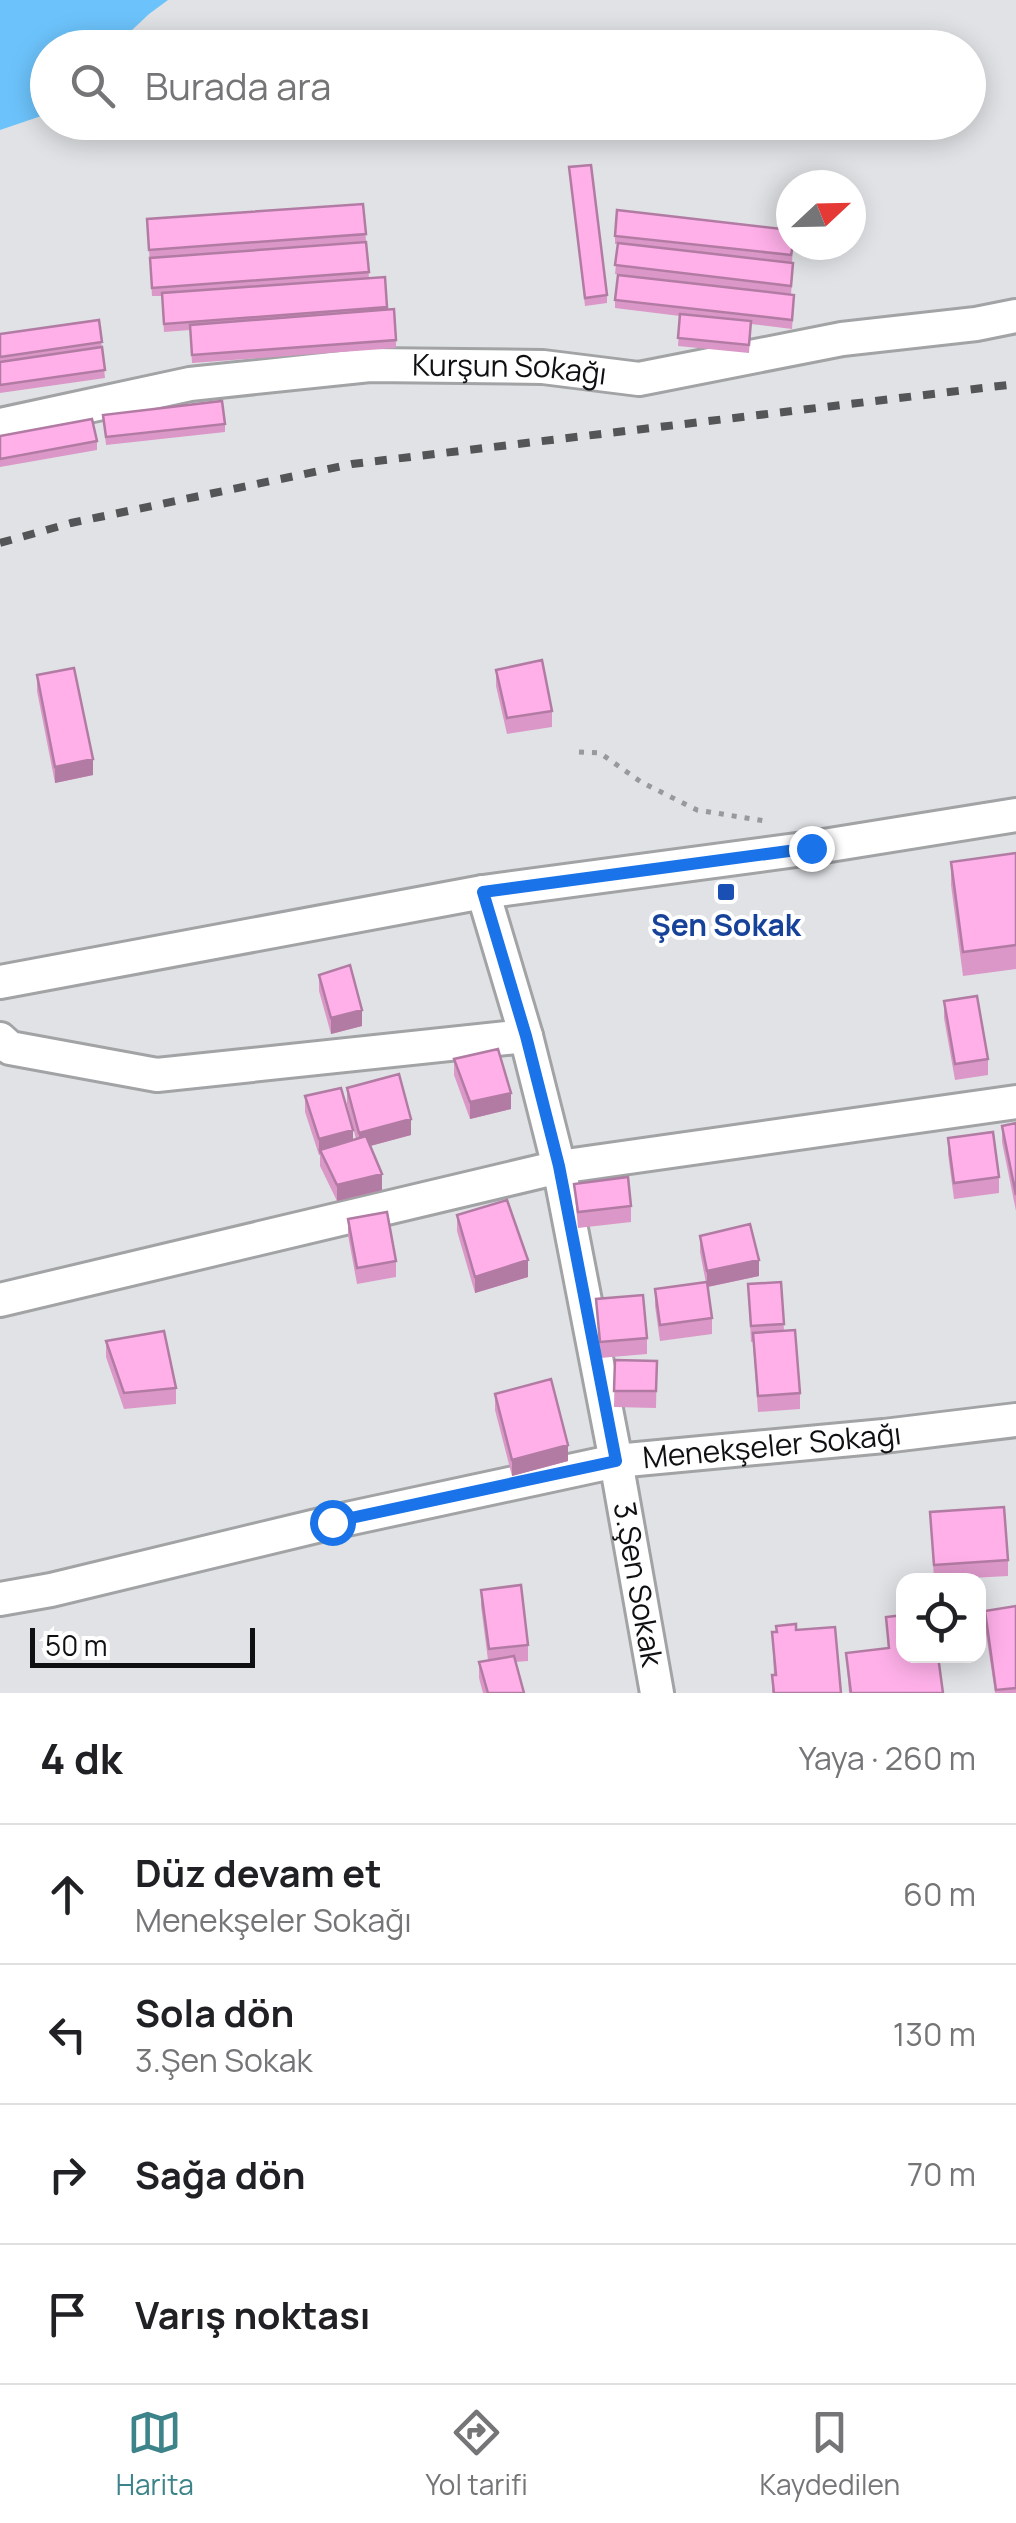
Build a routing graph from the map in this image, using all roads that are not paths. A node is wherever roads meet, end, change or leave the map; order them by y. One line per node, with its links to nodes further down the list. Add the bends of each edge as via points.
1 (1016, 316): 2 (street, Kurşun Sokağı, via 842,339 639,379 544,367 370,365 190,384)
2 (0, 425)
3 (1016, 816): 4 (street)
4 (483, 892): 5 (street); 6 (street, 3.Şen Sokak)
5 (1, 981)
6 (526, 1036): 7 (street, via 157,1074 10,1048); 9 (street, 3.Şen Sokak)
7 (0, 1039)
8 (1016, 1102): 9 (street)
9 (559, 1166): 10 (street); 12 (street, 3.Şen Sokak)
10 (0, 1300)
11 (1016, 1420): 12 (street, Menekşeler Sokağı)
12 (616, 1461): 13 (street, Menekşeler Sokağı); 14 (street, 3.Şen Sokak)
13 (0, 1599)
14 (656, 1693)

